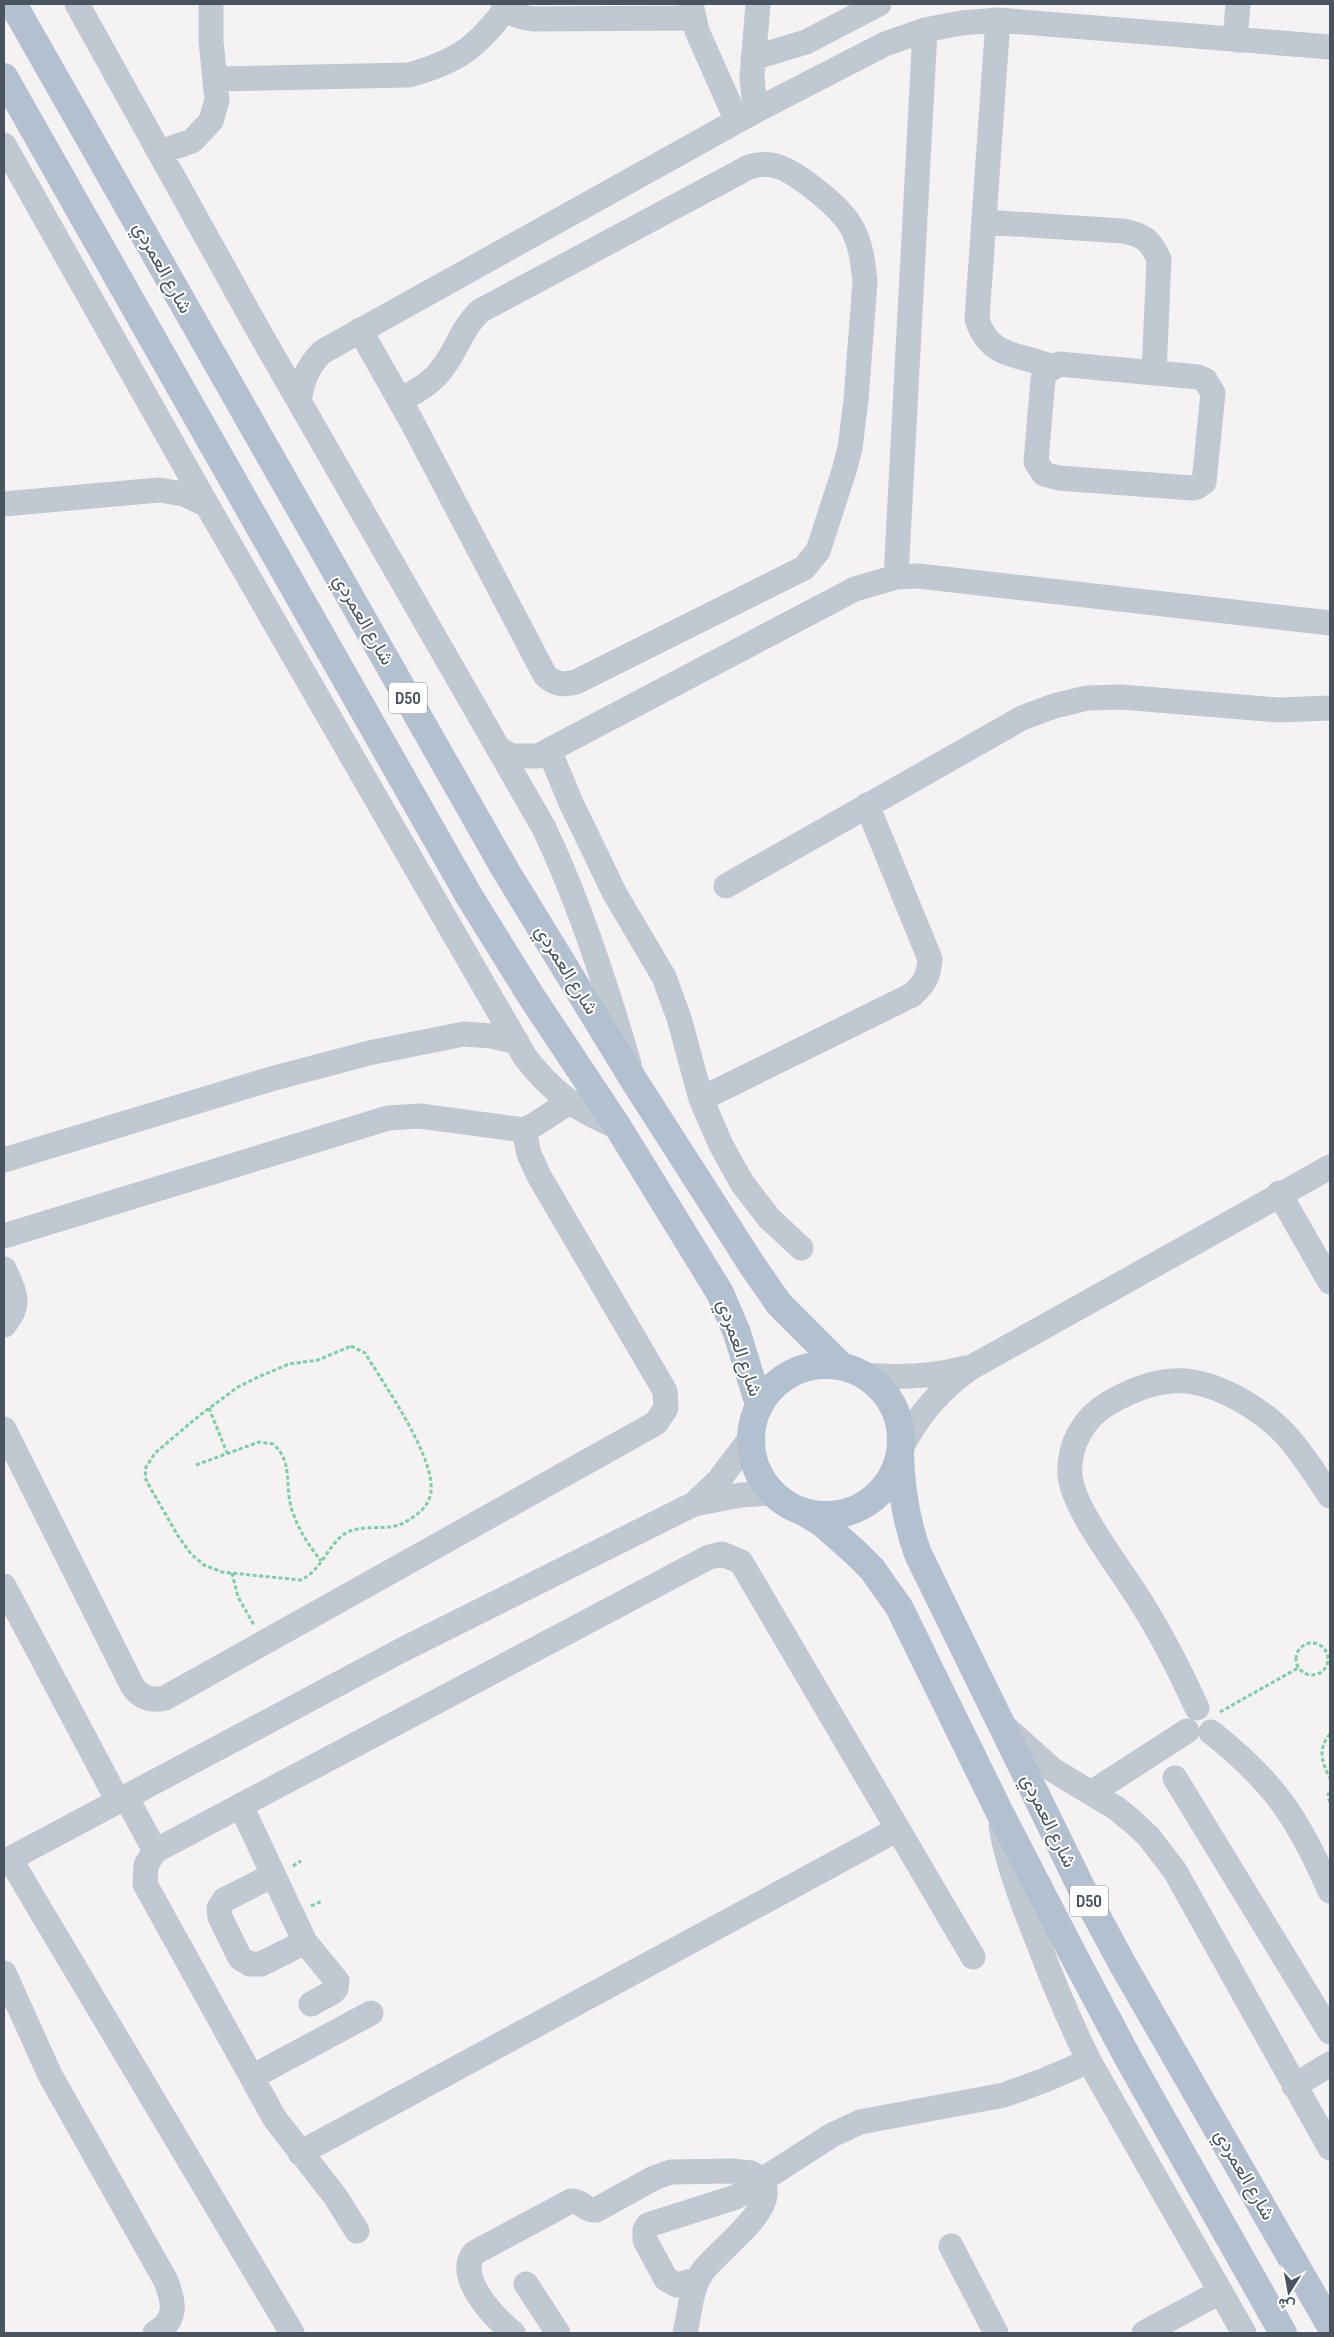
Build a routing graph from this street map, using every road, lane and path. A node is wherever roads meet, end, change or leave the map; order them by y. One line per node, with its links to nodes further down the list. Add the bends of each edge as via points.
1 (13, 4): 42 (main road, شارع العمردي / D50, via 506,871)
2 (76, 4): 18 (street)
3 (211, 4): 15 (street)
4 (758, 4): 13 (street)
5 (879, 4): 13 (street, via 806,42)
6 (1238, 4): 11 (street)
7 (504, 6): 8 (street, via 518,17 533,19); 15 (street, via 488,33 465,53 438,67 409,75)
8 (692, 11): 16 (street)
9 (998, 20): 10 (street); 11 (street); 19 (street)
10 (925, 30): 16 (street, via 885,44); 31 (street)
11 (1235, 40): 12 (street)
12 (1330, 46)
13 (753, 58): 16 (street)
14 (4, 77): 45 (main road, شارع العمردي / D50, via 469,896)
15 (216, 79): 18 (street, via 217,100 211,121 192,142)
16 (746, 116): 20 (street)
17 (4, 145): 27 (street)
18 (160, 152): 22 (street)
19 (984, 222): 23 (street, via 977,319 981,334 990,345 1004,352); 24 (street, via 1123,231 1139,234 1152,244 1160,259)
20 (360, 330): 21 (street); 26 (street)
21 (322, 352): 22 (street, via 297,356); 25 (street, via 308,369)
22 (272, 353): 25 (street)
23 (1052, 367): 24 (street, via 1059,364); 24 (street, via 1043,379 1036,462 1044,474 1059,478 1197,487 1205,477 1213,393 1210,386 1198,377)
24 (1154, 373)
25 (300, 401): 34 (street)
26 (400, 401): 26 (street, via 545,675 559,684 576,682 804,568 818,551 844,471 854,424 865,282 859,244 841,211 794,175 772,165 748,167 480,311 434,379)
27 (170, 437): 28 (street, via 169,464 160,480); 30 (street)
28 (147, 491): 29 (street); 30 (street, via 184,494)
29 (4, 504)
30 (207, 505): 39 (street)
31 (896, 577): 32 (street, via 918,576); 35 (street, via 855,589)
32 (1330, 623)
33 (1330, 708): 37 (street, via 1278,710 1121,697 1079,700 1022,718)
34 (500, 750): 35 (street, via 524,757 538,756); 36 (street)
35 (550, 750): 36 (street, via 534,774); 43 (street, via 571,803 615,894 664,977)
36 (529, 801): 42 (street, via 557,855 572,893)
37 (867, 806): 38 (street); 43 (street, via 930,959 929,973 923,986 912,995)
38 (726, 886)
39 (490, 996): 40 (street, via 482,1018); 41 (street)
40 (464, 1034): 41 (street); 47 (street, via 369,1053 271,1079)
41 (517, 1042): 44 (street, via 538,1074)
42 (634, 1078): 56 (main road, شارع العمردي / D50, via 779,1304)
43 (701, 1098): 51 (street, via 720,1145 742,1183 769,1218)
44 (568, 1103): 45 (street); 46 (street)
45 (618, 1127): 57 (main road, شارع العمردي / D50, via 720,1293 737,1333)
46 (524, 1130): 50 (street, via 420,1116 388,1118); 71 (street, via 539,1176 665,1391 663,1414 656,1423)
47 (4, 1160)
48 (1330, 1167): 49 (street)
49 (1279, 1194): 53 (street); 55 (street)
50 (4, 1236)
51 (801, 1248)
52 (4, 1269): 54 (street, via 16,1301 12,1315)
53 (1330, 1282)
54 (4, 1325)
55 (972, 1366): 56 (street, via 922,1376 885,1377); 61 (street, via 930,1403)
56 (852, 1371): 57 (main road, via 813,1366 794,1372 776,1383); 61 (main road, via 885,1394 893,1406 901,1435)
57 (759, 1405): 60 (main road)
58 (209, 1408): 62 (path); 68 (path, via 247,1382 289,1364 318,1360 351,1346 365,1353 425,1456 430,1497 421,1511 398,1526 360,1529 345,1534); 69 (path, via 156,1453 146,1467 145,1477 190,1554 212,1569)
59 (4, 1429): 71 (street, via 136,1692 153,1700 165,1698)
60 (750, 1439): 64 (main road, via 756,1468); 66 (street, via 730,1467)
61 (900, 1452): 67 (main road, via 887,1484 863,1505 834,1514); 74 (main road, شارع العمردي / D50, via 902,1496 918,1554)
62 (227, 1453): 63 (path); 68 (path, via 259,1442 273,1444 280,1449 287,1467 292,1510 303,1535)
63 (196, 1465)
64 (772, 1492): 66 (street); 67 (main road)
65 (1330, 1496): 73 (street, via 1284,1433 1261,1413 1207,1384 1184,1380 1139,1388 1100,1408 1085,1423 1075,1442 1070,1462 1074,1492)
66 (694, 1504): 80 (street, via 400,1650)
67 (802, 1511): 83 (main road, شارع العمردي / D50, via 822,1523 856,1553 895,1600)
68 (321, 1562): 69 (path, via 310,1575 300,1580)
69 (232, 1573): 71 (path, via 238,1598)
70 (4, 1586): 80 (street)
71 (265, 1642)
72 (1298, 1668): 72 (path, via 1313,1676 1322,1673 1329,1657 1326,1649 1310,1642 1302,1645 1296,1652); 73 (path)
73 (1207, 1718): 78 (street, via 1199,1738 1187,1731); 88 (street, via 1274,1790 1301,1829)
74 (1003, 1725): 78 (street, via 1053,1770); 108 (main road, شارع العمردي / D50, via 1050,1826 1123,1965)
75 (1330, 1734): 77 (path, via 1325,1740 1322,1756)
76 (1175, 1778): 94 (street)
77 (1330, 1778)
78 (1091, 1793): 98 (street, via 1149,1837 1175,1872)
79 (1330, 1793): 81 (path)
80 (122, 1799): 85 (street); 86 (street)
81 (1330, 1803)
82 (241, 1806): 84 (street, via 709,1557 722,1554 741,1562); 85 (street); 87 (street)
83 (999, 1811): 95 (street, via 1018,1891); 117 (main road, شارع العمردي / D50, via 1128,2058)
84 (898, 1830): 90 (street); 100 (street)
85 (155, 1851): 97 (street, via 146,1865 145,1884)
86 (7, 1861): 110 (street)
87 (273, 1875): 89 (street); 89 (street, via 220,1903 218,1912 224,1925 240,1958 250,1964 261,1964)
88 (1330, 1891)
89 (305, 1942): 92 (street, via 335,1977 337,1985 333,1992)
90 (973, 1957)
91 (4, 1973): 109 (street, via 50,2075 166,2281 173,2309 166,2325)
92 (311, 2004)
93 (371, 2013): 97 (street)
94 (1330, 2032)
95 (1089, 2061): 101 (street, via 1004,2095 860,2122 832,2135); 106 (street)
96 (1330, 2064): 98 (street)
97 (252, 2077): 100 (street, via 275,2119)
98 (1294, 2086): 99 (street)
99 (1330, 2148)
100 (300, 2152): 102 (street, via 335,2196)
101 (762, 2181): 104 (street, via 766,2195 760,2209 706,2266); 104 (street, via 727,2201 653,2223 645,2230 645,2240 669,2282 677,2285); 111 (street, via 751,2173 742,2172 671,2172 596,2210 571,2201 474,2253 469,2268 473,2284 485,2305)
102 (357, 2231)
103 (951, 2246): 114 (street)
104 (698, 2279): 113 (street)
105 (526, 2284): 107 (street)
106 (1220, 2292): 115 (street); 116 (street)
107 (552, 2325): 112 (street)
108 (1330, 2325)
109 (155, 2333)
110 (292, 2333)
111 (513, 2333)
112 (523, 2333)
113 (685, 2333)
114 (996, 2333)
115 (1144, 2333)
116 (1244, 2333)
117 (1283, 2333)

